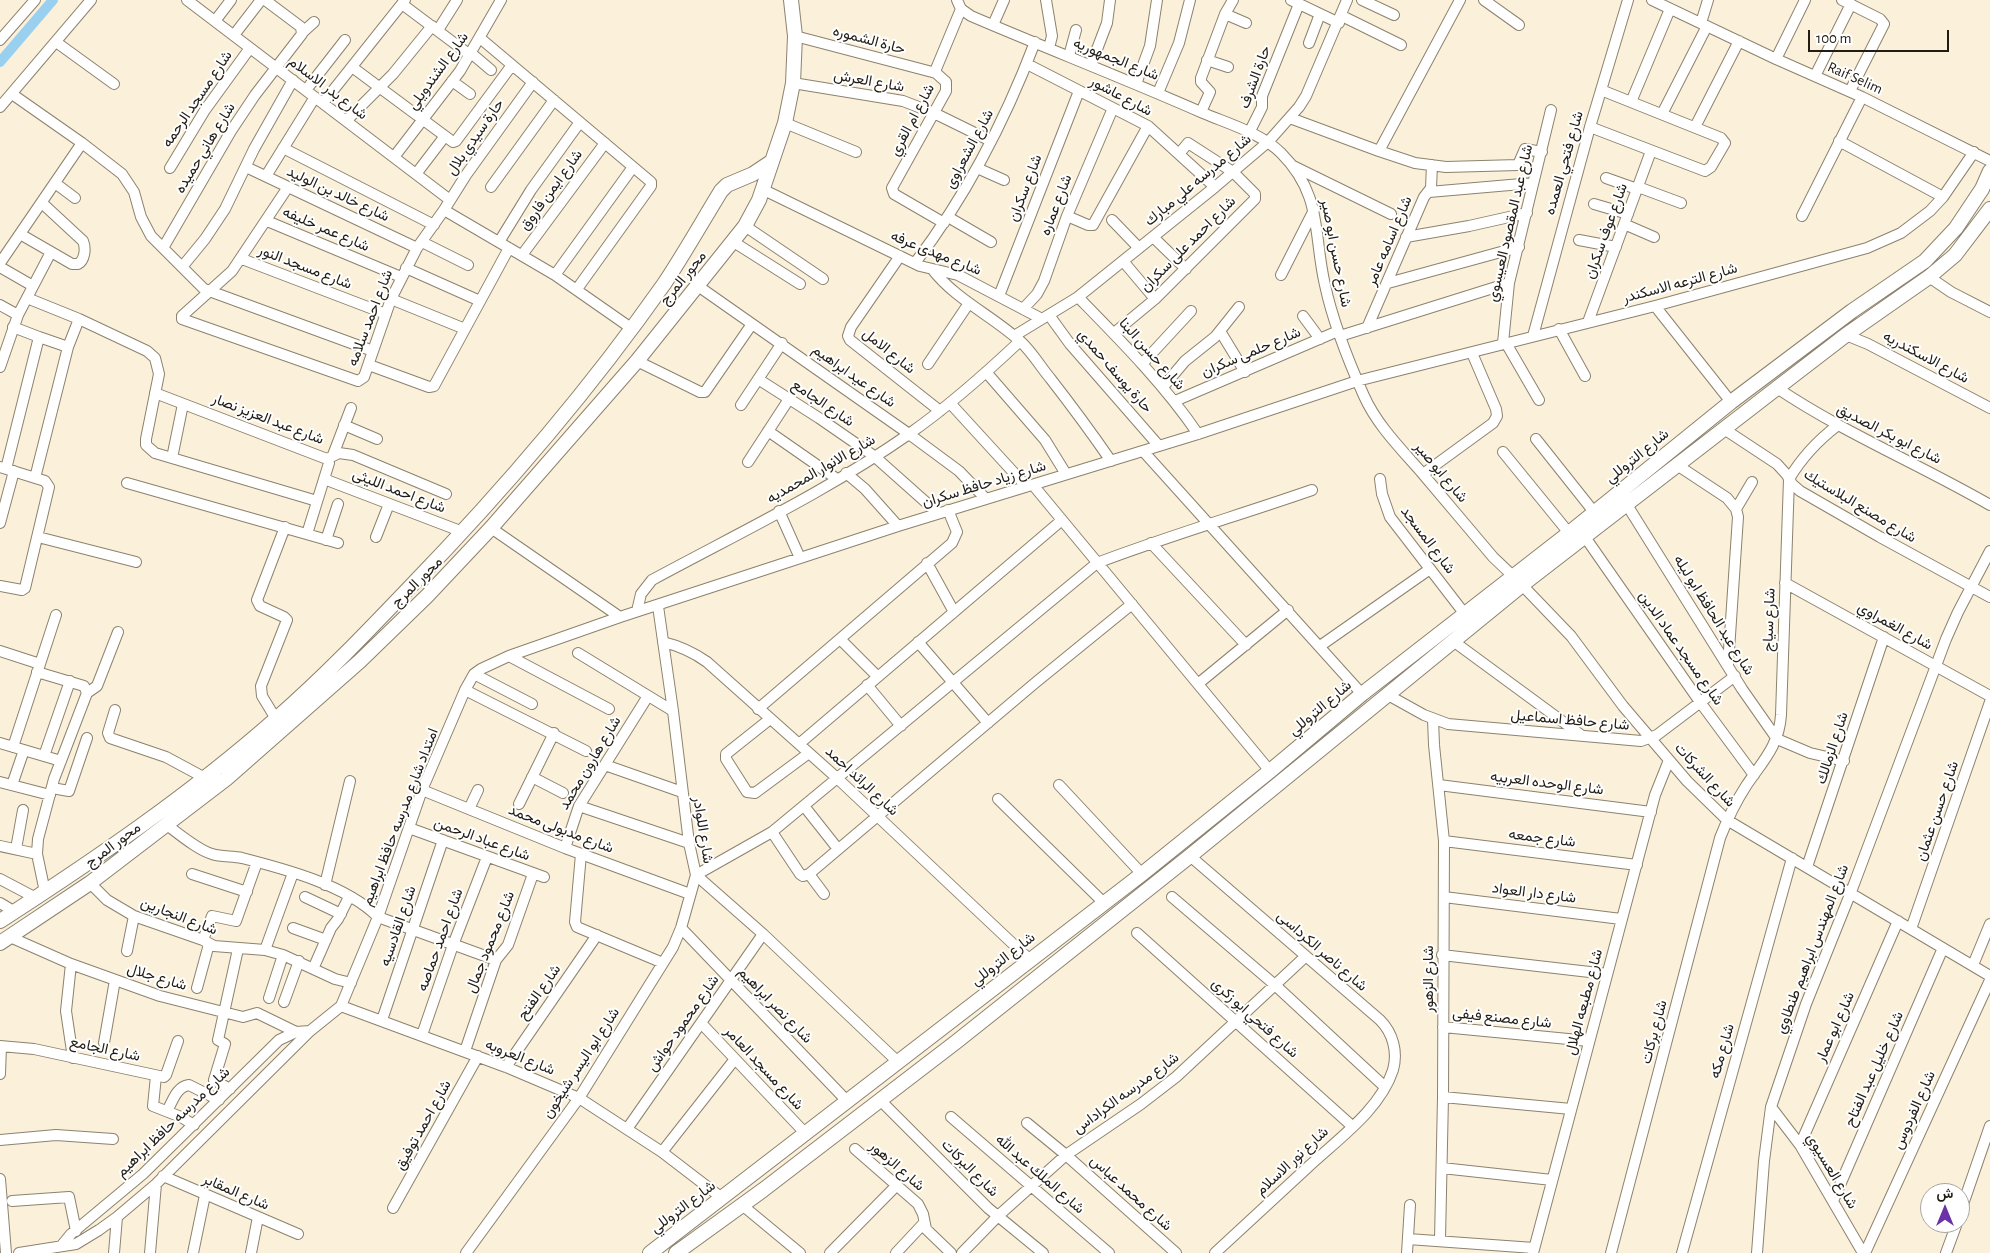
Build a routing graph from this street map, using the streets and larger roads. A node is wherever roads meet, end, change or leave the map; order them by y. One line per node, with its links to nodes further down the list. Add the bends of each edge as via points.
1 (35, 0): 45 (street)
2 (92, 0): 48 (street)
3 (187, 0): 33 (street, شارع بدر الاسلام)
4 (231, 0): 33 (street)
5 (261, 0): 42 (street)
6 (265, 0): 41 (street, via 301,27)
7 (457, 0): 39 (street)
8 (501, 0): 44 (street, شارع الشندويلي)
9 (791, 0): 43 (street, محور المرج)
10 (1004, 0): 36 (street)
11 (1046, 0): 53 (street, via 1052,36)
12 (1110, 0): 60 (street, via 1107,23)
13 (1157, 0): 72 (street, via 1150,46)
14 (1190, 0): 78 (street, via 1179,43)
15 (1233, 0): 29 (street)
16 (1347, 0): 32 (street, شارع مدرسه علي مبارك)
17 (1362, 0): 31 (street)
18 (1460, 0): 107 (street)
19 (1484, 0): 37 (street)
20 (1628, 0): 75 (street, شارع فتحي العمده)
21 (1652, 0): 28 (street, Raif Selim)
22 (1708, 0): 38 (street)
23 (1805, 0): 56 (street)
24 (403, 2): 39 (street); 62 (street)
25 (1295, 2): 30 (street); 99 (street, حارة الشرف, via 1262,96 1262,107)
26 (1846, 2): 66 (street); 77 (street, via 1880,19 1884,26)
27 (959, 4): 36 (street, شارع الجمهوريه, via 971,16); 65 (street, شارع ام القري)
28 (1667, 5): 38 (street, Raif Selim); 84 (street)
29 (1225, 14): 35 (street); 57 (street)
30 (1320, 14): 32 (street); 50 (street)
31 (1394, 15)
32 (1340, 19): 51 (street); 91 (street, شارع مدرسه علي مبارك, via 1306,96)
33 (215, 21): 42 (street, شارع بدر الاسلام)
34 (314, 22): 41 (street, شارع هاني حميده)
35 (1246, 23)
36 (993, 25): 49 (street, شارع الجمهوريه)
37 (1519, 25)
38 (1704, 25): 47 (street, Raif Selim); 90 (street)
39 (435, 28): 54 (street); 73 (street)
40 (1076, 30): 55 (street)
41 (303, 32): 61 (street, شارع هاني حميده)
42 (234, 35): 52 (street, شارع بدر الاسلام)
43 (795, 36): 65 (street, حارة الشموره); 70 (street, محور المرج)
44 (480, 38): 54 (street, شارع الشندويلي); 59 (street)
45 (0, 40)
46 (345, 40): 74 (street)
47 (1739, 41): 56 (street, Raif Selim); 98 (street)
48 (56, 42): 71 (street); 79 (street)
49 (1035, 42): 53 (street, شارع الجمهوريه); 58 (street, شارع الشعراوى)
50 (1309, 43)
51 (1401, 45)
52 (250, 48): 61 (street, شارع بدر الاسلام); 120 (street, شارع مسجد الرحمه, via 205,110)
53 (1050, 48): 55 (street, شارع الجمهوريه)
54 (470, 54): 64 (street); 68 (street, شارع الشندويلي)
55 (1069, 56): 60 (street, شارع الجمهوريه)
56 (1776, 59): 66 (street, Raif Selim)
57 (1208, 60): 63 (street); 88 (street, via 1200,79 1210,93)
58 (1027, 64): 76 (street, شارع عاشور); 103 (street, شارع الشعراوى)
59 (512, 65): 69 (street); 100 (street, via 456,141)
60 (1091, 65): 72 (street, شارع الجمهوريه)
61 (276, 67): 67 (street, شارع بدر الاسلام); 166 (street, شارع هاني حميده, via 231,131)
62 (352, 67): 73 (street); 82 (street)
63 (1228, 68)
64 (491, 70)
65 (936, 73): 89 (street, شارع ام القري, via 946,82 947,88)
66 (1815, 76): 77 (street, Raif Selim)
67 (293, 80): 74 (street, شارع بدر الاسلام); 118 (street)
68 (452, 81): 80 (street); 92 (street, شارع الشندويلي)
69 (533, 82): 83 (street); 138 (street, حارة سيدي بلال)
70 (793, 83): 89 (street, شارع العرش, via 902,101); 95 (street, محور المرج)
71 (114, 84)
72 (1136, 84): 78 (street, شارع الجمهوريه)
73 (379, 87): 92 (street); 93 (street)
74 (306, 90): 82 (street, شارع بدر الاسلام)
75 (1601, 90): 84 (street); 97 (street, شارع فتحي العمده)
76 (1079, 91): 86 (street, شارع عاشور); 193 (street, شارع سكران)
77 (1850, 91): 81 (street, Raif Selim)
78 (1158, 93): 88 (street, شارع الجمهوريه)
79 (12, 94): 85 (street); 105 (street)
80 (470, 94)
81 (1862, 97): 101 (street); 111 (street, Raif Selim)
82 (319, 100): 93 (street, شارع بدر الاسلام); 106 (street)
83 (554, 100): 94 (street); 131 (street)
84 (1631, 102): 90 (street)
85 (0, 107)
86 (1112, 108): 96 (street, شارع عاشور); 147 (street, شارع عماره)
87 (1551, 110): 110 (street, شارع عبد المقصود العيسوي)
88 (1202, 112): 99 (street, شارع الجمهوريه)
89 (934, 114): 103 (street, شارع العرش); 150 (street, شارع ام القري, via 892,191)
90 (1662, 114): 98 (street)
91 (1290, 118): 104 (street, شارع مدرسه علي مبارك); 107 (street)
92 (422, 119): 100 (street); 113 (street, شارع الشندويلي)
93 (346, 121): 113 (street, شارع بدر الاسلام)
94 (580, 122): 102 (street); 161 (street, via 531,190)
95 (785, 123): 109 (street); 115 (street, محور المرج)
96 (1148, 126): 112 (street, شارع عاشور); 147 (street, via 1093,225)
97 (1590, 127): 108 (street); 222 (street, شارع فتحي العمده)
98 (1695, 128): 108 (street, via 1725,142 1708,170 1702,171)
99 (1249, 133): 104 (street, شارع الجمهوريه)
100 (445, 136): 124 (street)
101 (1839, 140): 136 (street); 148 (street)
102 (604, 142): 119 (street); 170 (street, شارع ايمن فاروق)
103 (991, 142): 121 (street, شارع الشعراوى)
104 (1268, 142): 116 (street, شارع حسن ابو صير); 123 (street, شارع مدرسه علي مبارك)
105 (82, 143): 128 (street); 166 (street, via 129,182 147,230)
106 (283, 148): 125 (street); 153 (street)
107 (1379, 151): 117 (street)
108 (1651, 151): 133 (street, شارع عوف سكران)
109 (856, 152)
110 (1542, 152): 117 (street, via 1525,149 1518,165); 129 (street, شارع عبد المقصود العيسوي)
111 (1974, 152): 114 (street, Raif Selim); 136 (street, شارع الترعه الاسكندر)
112 (1179, 154): 123 (street, via 1188,143); 132 (street, شارع عاشور)
113 (394, 157): 124 (street, شارع بدر الاسلام)
114 (1990, 161)
115 (771, 162): 134 (street, محور المرج); 214 (street, محور المرج, via 721,191 665,281)
116 (1292, 165): 143 (street, شارع حسن ابو صير); 146 (street)
117 (1432, 165): 135 (street, شارع اسامه عامر)
118 (246, 167): 125 (street, شارع خالد بن الوليد); 178 (street, via 225,209)
119 (633, 167): 182 (street); 191 (street, via 651,182 651,186)
120 (170, 168)
121 (977, 168): 127 (street); 150 (street, شارع الشعراوى)
122 (1990, 171): 247 (street, شارع التروللي, via 1964,216 1936,251)
123 (1233, 172): 132 (street, شارع مدرسه علي مبارك); 180 (street, شارع احمد على سكران, via 1255,194 1255,198)
124 (416, 174): 138 (street, شارع بدر الاسلام)
125 (266, 176): 130 (street, شارع خالد بن الوليد)
126 (1606, 178): 133 (street)
127 (1004, 180)
128 (55, 183): 137 (street); 139 (street)
129 (1533, 183): 135 (street); 145 (street, شارع عبد المقصود العيسوي)
130 (288, 187): 152 (street); 163 (street, شارع خالد بن الوليد)
131 (491, 187)
132 (1215, 187): 156 (street, شارع مدرسه علي مبارك)
133 (1638, 188): 140 (street); 149 (street, شارع عوف سكران)
134 (764, 190): 154 (street, محور المرج); 171 (street, شارع مهدى عرفه)
135 (1429, 192): 157 (street, شارع اسامه عامر)
136 (1943, 197): 201 (street, شارع الترعه الاسكندر, via 1916,223 1884,242)
137 (75, 198)
138 (450, 200): 142 (street, حارة سيدي بلال)
139 (42, 203): 155 (street); 169 (street, via 84,244 82,261 78,264)
140 (1681, 203)
141 (1594, 204): 149 (street)
142 (444, 210): 153 (street, شارع احمد سلامه); 161 (street)
143 (1314, 210): 183 (street); 220 (street, شارع حسن ابو صير, via 1324,281)
144 (1990, 211): 184 (street, شارع التروللي, via 1955,255)
145 (1527, 213): 157 (street); 164 (street, شارع عبد المقصود العيسوي)
146 (1391, 214)
147 (1067, 216): 203 (street, شارع عماره, via 1044,281)
148 (1802, 216)
149 (1626, 219): 158 (street); 165 (street, شارع عوف سكران)
150 (946, 220): 162 (street); 175 (street, شارع الشعراوى)
151 (1112, 220): 168 (street)
152 (267, 221): 172 (street); 181 (street, شارع عمر خليفه)
153 (434, 225): 163 (street, شارع احمد سلامه)
154 (745, 226): 160 (street, محور المرج); 185 (street)
155 (20, 234): 169 (street); 174 (street)
156 (1153, 237): 168 (street, شارع مدرسه علي مبارك); 180 (street)
157 (1406, 237): 186 (street, شارع اسامه عامر)
158 (1654, 237)
159 (1579, 240): 165 (street)
160 (732, 241): 188 (street); 190 (street, محور المرج)
161 (499, 242): 167 (street)
162 (991, 242)
163 (419, 245): 176 (street, شارع خالد بن الوليد); 181 (street, شارع احمد سلامه)
164 (1519, 247): 186 (street); 187 (street, شارع عبد المقصود العيسوي)
165 (1616, 247): 211 (street, شارع عوف سكران)
166 (163, 248): 178 (street)
167 (509, 248): 170 (street); 198 (street)
168 (1139, 248): 173 (street, شارع مدرسه علي مبارك)
169 (51, 252): 189 (street)
170 (522, 255): 182 (street)
171 (900, 256): 175 (street, شارع مهدى عرفه); 253 (street, شارع الامل, via 848,336)
172 (242, 258): 192 (street); 206 (street, شارع مسجد النور)
173 (1123, 261): 194 (street, شارع مدرسه علي مبارك); 197 (street)
174 (0, 263)
175 (915, 263): 179 (street, شارع مهدى عرفه)
176 (468, 265)
177 (0, 267): 189 (street)
178 (182, 267): 192 (street)
179 (932, 269): 193 (street, شارع مهدى عرفه, via 958,275); 199 (street, via 940,280)
180 (1186, 269): 197 (street, شارع احمد على سكران)
181 (404, 272): 196 (street, شارع احمد سلامه); 198 (street, شارع عمر خليفه)
182 (555, 275): 191 (street)
183 (1280, 275)
184 (1929, 277): 205 (street, via 1950,292); 221 (street, شارع التروللي)
185 (823, 279)
186 (1388, 283): 215 (street, شارع اسامه عامر)
187 (1509, 283): 215 (street, شارع حلمى سكران); 227 (street, شارع عبد المقصود العيسوي)
188 (800, 284)
189 (33, 286): 195 (street)
190 (698, 286): 212 (street, شارع عيد ابراهيم); 231 (street, محور المرج)
191 (577, 289): 214 (street)
192 (208, 291): 229 (street); 234 (street, شارع احمد سلامه, via 182,319 354,381 362,380)
193 (999, 296): 203 (street, شارع مهدى عرفه)
194 (1078, 297): 209 (street, شارع مدرسه علي مبارك); 219 (street, شارع حسن البنا)
195 (27, 298): 207 (street); 210 (street)
196 (391, 299): 206 (street, شارع احمد سلامه); 216 (street)
197 (1155, 299): 219 (street, شارع احمد على سكران)
198 (480, 302): 216 (street)
199 (969, 303): 224 (street); 232 (street)
200 (0, 306): 207 (street)
201 (1655, 306): 211 (street, شارع الترعه الاسكندر); 247 (street)
202 (1239, 307): 218 (street)
203 (1023, 310): 209 (street, شارع مهدى عرفه)
204 (1191, 311): 233 (street)
205 (1990, 312)
206 (386, 314): 229 (street, شارع احمد سلامه)
207 (18, 315): 213 (street)
208 (1303, 316): 225 (street)
209 (1045, 317): 224 (street, شارع مدرسه علي مبارك); 262 (street, حارة يوسف حمدي)
210 (79, 319): 228 (street); 243 (street, via 152,354 159,368)
211 (1588, 322): 217 (street, شارع الترعه الاسكندر)
212 (752, 324): 226 (street, شارع عيد ابراهيم); 231 (street, via 705,392)
213 (13, 327): 223 (street); 235 (street)
214 (631, 328): 300 (street, محور المرج, via 539,446)
215 (1367, 328): 220 (street, شارع حلمى سكران)
216 (465, 329): 234 (street, via 432,387)
217 (1559, 329): 222 (street, شارع الترعه الاسكندر); 238 (street)
218 (1220, 331): 237 (street); 241 (street)
219 (1114, 333): 233 (street, شارع حسن البنا)
220 (1339, 333): 225 (street, شارع حلمى سكران); 240 (street, شارع حسن ابو صير)
221 (1846, 335): 242 (street, شارع التروللي); 252 (street, شارع الاسكندريه)
222 (1533, 336): 227 (street, شارع الترعه الاسكندر)
223 (39, 337): 228 (street); 271 (street)
224 (1017, 339): 236 (street, شارع الانوار المحمديه); 268 (street, via 1079,415)
225 (1320, 339): 237 (street, شارع حلمى سكران)
226 (782, 343): 239 (street); 258 (street, شارع عيد ابراهيم)
227 (1504, 343): 230 (street, شارع الترعه الاسكندر); 245 (street)
228 (68, 347): 275 (street)
229 (373, 351): 234 (street, شارع احمد سلامه)
230 (1472, 352): 240 (street, شارع الترعه الاسكندر); 273 (street, via 1497,416 1493,423)
231 (637, 361): 299 (street, محور المرج)
232 (928, 364)
233 (1142, 364): 241 (street, شارع حسن البنا)
234 (368, 365)
235 (0, 367)
236 (986, 372): 248 (street, شارع الانوار المحمديه); 272 (street, via 1045,440)
237 (1245, 372): 246 (street, شارع حلمى سكران)
238 (1585, 376)
239 (758, 379): 244 (street, شارع الجامع); 250 (street)
240 (1357, 381): 259 (street, شارع زياد حافظ سكران); 273 (street, شارع ابو صير, via 1384,429)
241 (1164, 387): 246 (street, شارع حسن البنا)
242 (1776, 388): 255 (street, شارع ابو بكر الصديق); 256 (street, شارع التروللي)
243 (156, 393): 249 (street, شارع عبد العزيز نصار); 267 (street, via 146,445 155,453)
244 (789, 399): 257 (street); 265 (street, شارع الجامع)
245 (1539, 400)
246 (1175, 401): 259 (street, شارع حسن البنا)
247 (1731, 402): 293 (street, شارع التروللي)
248 (950, 403): 253 (street, شارع الانوار المحمديه); 281 (street)
249 (184, 404): 266 (street, شارع عبد العزيز نصار); 267 (street)
250 (741, 405)
251 (351, 408): 254 (street)
252 (1990, 408)
253 (940, 411): 258 (street, شارع الانوار المحمديه)
254 (344, 425): 260 (street); 266 (street)
255 (1838, 425): 278 (street, via 1806,453); 289 (street, شارع ابو بكر الصديق)
256 (1724, 429): 270 (street, شارع التروللي); 278 (street, شارع مصنع البلاستيك, via 1777,464)
257 (768, 431): 269 (street); 274 (street)
258 (909, 434): 265 (street, شارع الانوار المحمديه); 284 (street, شارع عيد ابراهيم, via 959,471)
259 (1198, 434): 262 (street, شارع زياد حافظ سكران)
260 (377, 439)
261 (1536, 439): 293 (street)
262 (1159, 446): 263 (street, شارع زياد حافظ سكران)
263 (1143, 451): 268 (street, شارع زياد حافظ سكران); 296 (street)
264 (1503, 452): 301 (street)
265 (874, 456): 274 (street, شارع الانوار المحمديه); 292 (street, شارع الجامع)
266 (330, 457): 276 (street, شارع عبد العزيز نصار); 283 (street, via 339,453 352,454)
267 (172, 458): 285 (street)
268 (1111, 461): 272 (street, شارع زياد حافظ سكران)
269 (748, 462)
270 (1677, 465): 288 (street, شارع التروللي); 290 (street, via 1727,498)
271 (7, 469): 275 (street); 295 (street)
272 (1066, 474): 281 (street, شارع زياد حافظ سكران)
273 (1423, 474): 315 (street, شارع ابو صير)
274 (841, 476): 291 (street, شارع الانوار المحمديه); 297 (street, via 865,489)
275 (35, 478): 305 (street, via 45,481 49,487)
276 (324, 479): 285 (street, شارع عبد العزيز نصار); 287 (street, شارع احمد الليثى)
277 (1380, 479): 314 (street, شارع المسجد, via 1390,517)
278 (1789, 479): 316 (street, شارع سياج); 318 (street, شارع مصنع البلاستيك, via 1800,491)
279 (1752, 482): 290 (street)
280 (127, 483): 298 (street)
281 (1029, 485): 284 (street, شارع زياد حافظ سكران); 294 (street)
282 (1312, 490): 296 (street)
283 (446, 494)
284 (986, 499): 292 (street, شارع زياد حافظ سكران)
285 (318, 501): 302 (street, شارع عبد العزيز نصار)
286 (338, 504): 306 (street)
287 (389, 504): 300 (street, شارع احمد الليثى); 303 (street)
288 (1627, 505): 304 (street, شارع التروللي); 340 (street, شارع عبد الحافظ ابو ليله)
289 (1990, 505)
290 (1736, 509): 340 (street, via 1738,525)
291 (779, 511): 310 (street); 324 (street, شارع الانوار المحمديه, via 652,580 641,594)
292 (943, 512): 297 (street, شارع زياد حافظ سكران); 312 (street, via 957,532 955,539)
293 (1594, 512): 301 (street, شارع التروللي)
294 (1062, 520): 313 (street); 325 (street)
295 (0, 523)
296 (1209, 525): 308 (street); 323 (street)
297 (898, 526): 310 (street, شارع زياد حافظ سكران)
298 (285, 527): 302 (street); 363 (street, via 257,600 260,606 287,620 261,686 262,696)
299 (491, 528): 328 (street); 369 (street, محور المرج, via 387,635)
300 (463, 532): 363 (street, محور المرج, via 337,663)
301 (1569, 533): 315 (street, شارع التروللي)
302 (306, 534): 306 (street)
303 (376, 537)
304 (1585, 537): 315 (street, شارع التروللي); 356 (street, شارع مسجد عماد الدين)
305 (38, 538): 311 (street); 317 (street, via 26,588)
306 (326, 540): 307 (street)
307 (338, 543)
308 (1151, 543): 313 (street); 335 (street)
309 (1990, 551): 318 (street, شارع المهندس ابراهيم طنطاوي)
310 (800, 558): 322 (street, شارع زياد حافظ سكران)
311 (136, 562)
312 (926, 563): 325 (street); 331 (street)
313 (1097, 563): 321 (street); 348 (street)
314 (1430, 569): 326 (street, شارع المسجد); 336 (street)
315 (1517, 581): 326 (street, شارع التروللي); 332 (street, شارع التروللي); 372 (street, شارع الشركات, via 1571,636)
316 (1785, 583): 330 (street, شارع الغمراوي); 373 (street, شارع سياج)
317 (0, 586): 320 (street)
318 (1971, 586): 319 (street, شارع مصنع البلاستيك); 341 (street, شارع المهندس ابراهيم طنطاوي, via 1946,639)
319 (1990, 596)
320 (0, 598)
321 (1132, 604): 347 (street); 366 (street)
322 (658, 606): 324 (street, شارع زياد حافظ سكران); 333 (street, شارع اللوادر)
323 (1288, 610): 335 (street); 336 (street)
324 (637, 611): 328 (street, شارع زياد حافظ سكران)
325 (954, 612): 334 (street)
326 (1464, 613): 352 (street, شارع التروللي)
327 (56, 615): 342 (street)
328 (620, 617): 339 (street)
329 (118, 632): 351 (street, via 97,686)
330 (1884, 637): 341 (street, شارع الغمراوي); 383 (street, شارع الزمالك)
331 (840, 638): 344 (street); 360 (street)
332 (1453, 641): 353 (street, شارع التروللي); 370 (street)
333 (663, 642): 360 (street, شارع الرائد احمد, via 694,652); 362 (street, شارع اللوادر)
334 (918, 642): 344 (street); 348 (street)
335 (1246, 645): 347 (street)
336 (1320, 646): 352 (street)
337 (0, 651): 342 (street)
338 (578, 654): 354 (street)
339 (509, 656): 343 (street); 359 (street)
340 (1728, 665): 345 (street, شارع عبد الحافظ ابو ليله)
341 (1937, 667): 355 (street, شارع الغمراوي); 437 (street, شارع المهندس ابراهيم طنطاوي)
342 (38, 668): 346 (street); 376 (street)
343 (474, 674): 350 (street, امتداد شارع مدرسه حافظ ابراهيم); 358 (street)
344 (877, 676): 349 (street)
345 (1735, 676): 356 (street); 373 (street, شارع عبد الحافظ ابو ليله)
346 (70, 681): 351 (street, via 84,686); 380 (street)
347 (1199, 682): 385 (street)
348 (953, 683): 366 (street); 367 (street)
349 (867, 685): 367 (street); 375 (street)
350 (465, 690): 368 (street); 395 (street, امتداد شارع مدرسه حافظ ابراهيم)
351 (87, 693): 382 (street)
352 (1362, 694): 385 (street, شارع التروللي)
353 (1388, 695): 365 (street, شارع حافظ اسماعيل); 421 (street, شارع التروللي)
354 (648, 696): 362 (street); 384 (street, شارع هارون محمد)
355 (1990, 696)
356 (1700, 702): 372 (street); 386 (street, شارع مسجد عماد الدين)
357 (1990, 702): 457 (street, شارع حسن عثمان)
358 (532, 704)
359 (609, 709)
360 (758, 709): 364 (street, شارع الرائد احمد)
361 (115, 710): 388 (street, via 108,732 110,738 166,756)
362 (673, 712): 398 (street, شارع اللوادر)
363 (276, 719): 369 (street, محور المرج)
364 (770, 719): 375 (street, شارع الرائد احمد); 379 (street, via 726,754 746,792 755,793)
365 (1434, 719): 370 (street, شارع حافظ اسماعيل, via 1463,726); 392 (street, شارع الزهور)
366 (988, 723): 407 (street)
367 (901, 726): 389 (street)
368 (554, 733): 378 (street); 387 (street)
369 (267, 734): 388 (street, محور المرج); 409 (street, محور المرج, via 226,779)
370 (1582, 736): 372 (street, شارع حافظ اسماعيل)
371 (87, 738): 397 (street, via 69,791)
372 (1651, 739): 381 (street, شارع الشركات)
373 (1777, 739): 383 (street, via 1810,753); 386 (street, شارع سياج)
374 (0, 743): 376 (street)
375 (799, 744): 379 (street, شارع الرائد احمد)
376 (13, 747): 377 (street)
377 (24, 750): 380 (street); 393 (street)
378 (586, 751)
379 (809, 753): 389 (street, شارع الرائد احمد)
380 (44, 756): 382 (street)
381 (1669, 760): 406 (street, شارع مطبعه الهلال); 408 (street, شارع الشركات)
382 (61, 761): 397 (street)
383 (1844, 761): 426 (street, شارع الزمالك)
384 (605, 765): 398 (street); 402 (street, شارع هارون محمد)
385 (1270, 771): 430 (street, شارع التروللي)
386 (1754, 775): 408 (street, شارع سياج)
387 (532, 777): 399 (street); 401 (street)
388 (205, 778): 440 (street, محور المرج)
389 (837, 778): 403 (street); 407 (street, شارع الرائد احمد)
390 (350, 781): 435 (street)
391 (0, 782): 393 (street)
392 (1439, 784): 406 (street, شارع الوحده العربيه); 413 (street, شارع الزهور)
393 (12, 785): 397 (street)
394 (1059, 785): 430 (street)
395 (422, 790): 404 (street, شارع مدبولى محمد); 410 (street, امتداد شارع مدرسه حافظ ابراهيم)
396 (478, 790): 404 (street)
397 (51, 791): 419 (street)
398 (682, 792): 414 (street, شارع اللوادر)
399 (563, 793)
400 (998, 799): 446 (street)
401 (519, 804)
402 (579, 806): 414 (street); 416 (street, شارع هارون محمد)
403 (804, 806): 411 (street); 418 (street)
404 (469, 809): 416 (street, شارع مدبولى محمد)
405 (23, 810): 417 (street)
406 (1651, 812): 425 (street, شارع مطبعه الهلال)
407 (878, 816): 418 (street); 473 (street, شارع الرائد احمد)
408 (1727, 820): 423 (street, شارع الشركات); 582 (street, شارع بركات)
409 (167, 825): 424 (street, via 207,853); 434 (street, محور المرج)
410 (409, 828): 412 (street, شارع عباد الرحمن); 450 (street, امتداد شارع مدرسه حافظ ابراهيم)
411 (772, 832): 429 (street, via 800,874); 432 (street)
412 (443, 840): 422 (street, شارع عباد الرحمن); 458 (street, شارع القادسيه)
413 (1444, 841): 425 (street, شارع جمعه); 444 (street, شارع الزهور)
414 (689, 843): 432 (street, شارع اللوادر)
415 (0, 846): 417 (street)
416 (565, 848): 420 (street, شارع مدبولى محمد)
417 (16, 849): 419 (street)
418 (838, 849): 429 (street)
419 (37, 854): 440 (street)
420 (581, 854): 438 (street, شارع مدبولى محمد); 461 (street, via 575,924)
421 (1190, 856): 472 (street, شارع ناصر الكرداسى); 500 (street, شارع التروللي)
422 (487, 857): 431 (street, شارع عباد الرحمن); 465 (street, شارع احمد حماصه)
423 (1792, 858): 426 (street, شارع الشركات); 583 (street, شارع مكه)
424 (256, 862): 427 (street); 436 (street)
425 (1637, 865): 451 (street, شارع مطبعه الهلال)
426 (1807, 867): 437 (street, شارع الشركات)
427 (293, 873): 435 (street); 468 (street)
428 (192, 874): 436 (street)
429 (809, 874): 439 (street)
430 (1142, 874): 446 (street, شارع التروللي)
431 (539, 875): 474 (street, شارع محمود جمال, via 508,945)
432 (696, 875): 438 (street, شارع ابو اليسر شيخون); 460 (street, شارع اللوادر)
433 (0, 878): 440 (street)
434 (90, 883): 449 (street, شارع النجارين, via 107,900); 462 (street, محور المرج)
435 (325, 885): 442 (street)
436 (247, 892): 464 (street, via 236,921 212,916)
437 (1851, 892): 453 (street, شارع الشركات); 520 (street, شارع المهندس ابراهيم طنطاوي, via 1806,1004)
438 (690, 894): 456 (street, شارع ابو اليسر شيخون)
439 (824, 894)
440 (40, 895): 447 (street, محور المرج)
441 (305, 897): 448 (street)
442 (349, 897): 448 (street); 450 (street)
443 (1172, 897): 485 (street)
444 (1444, 897): 451 (street, شارع دار العواد); 471 (street, شارع الزهور)
445 (0, 903): 447 (street)
446 (1104, 903): 473 (street, شارع التروللي)
447 (14, 912): 452 (street, محور المرج)
448 (341, 914): 463 (street)
449 (134, 916): 464 (street, شارع النجارين); 469 (street)
450 (378, 917): 458 (street); 484 (street, امتداد شارع مدرسه حافظ ابراهيم)
451 (1621, 919): 480 (street, شارع مطبعه الهلال)
452 (0, 921)
453 (1898, 921): 457 (street, شارع الشركات); 532 (street, شارع ابو عمار)
454 (1990, 924): 478 (street)
455 (293, 928): 463 (street)
456 (681, 928): 476 (street, شارع ابو اليسر شيخون); 483 (street, شارع نصر ابراهيم)
457 (1911, 929): 466 (street, شارع الشركات)
458 (413, 930): 465 (street); 491 (street, شارع القادسيه)
459 (1137, 933): 492 (street, شارع فتحي ابو زكرى)
460 (764, 934): 483 (street, شارع محمود حواش); 508 (street, شارع اللوادر)
461 (597, 935): 476 (street); 510 (street, شارع الفتح)
462 (5, 940): 477 (street, شارع جلال)
463 (326, 940): 479 (street)
464 (206, 942): 467 (street, شارع النجارين); 486 (street)
465 (453, 944): 474 (street); 498 (street, شارع احمد حماصه)
466 (1943, 948): 478 (street, شارع الشركات); 546 (street, شارع خليل عبد الفتاح)
467 (238, 949): 468 (street, شارع النجارين); 490 (street)
468 (265, 950): 470 (street, شارع النجارين)
469 (127, 951)
470 (283, 954): 475 (street, شارع النجارين); 487 (street)
471 (1442, 955): 480 (street); 495 (street, شارع الزهور)
472 (1306, 956): 485 (street, شارع مدرسه الكراداس); 513 (street, شارع ناصر الكرداسى, via 1388,1029 1395,1055)
473 (1029, 959): 494 (street, شارع التروللي)
474 (496, 960): 504 (street, شارع محمود جمال)
475 (299, 961): 479 (street, شارع النجارين); 488 (street)
476 (663, 963): 516 (street, شارع ابو اليسر شيخون)
477 (70, 964): 482 (street, شارع جلال); 506 (street, via 66,1011)
478 (1972, 965): 481 (street, شارع الشركات)
479 (313, 968): 484 (street, شارع النجارين)
480 (1608, 974): 501 (street, شارع مطبعه الهلال)
481 (1990, 978): 585 (street, شارع الفردوس)
482 (114, 980): 490 (street, شارع جلال, via 160,996); 502 (street)
483 (731, 980): 493 (street, شارع محمود حواش); 519 (street, شارع نصر ابراهيم)
484 (351, 983): 489 (street, امتداد شارع مدرسه حافظ ابراهيم)
485 (1275, 985): 492 (street, شارع مدرسه الكراداس); 513 (street)
486 (197, 988)
487 (269, 998)
488 (284, 1002)
489 (341, 1006): 491 (street, شارع العروبه); 496 (street, شارع مدرسه حافظ ابراهيم)
490 (224, 1011): 497 (street, شارع جلال, via 246,1017 257,1013); 514 (street, via 218,1040 225,1044 214,1080)
491 (382, 1020): 498 (street, شارع العروبه)
492 (1236, 1022): 526 (street, شارع فتحي ابو زكرى); 535 (street, شارع مدرسه الكراداس, via 1176,1077)
493 (700, 1023): 507 (street, شارع مسجد العامر); 528 (street, شارع محمود حواش)
494 (943, 1026): 500 (street); 508 (street, شارع التروللي)
495 (1443, 1027): 501 (street, شارع مصنع فيفى); 515 (street, شارع الزهور)
496 (310, 1031): 497 (street, شارع مدرسه حافظ ابراهيم); 538 (street, شارع مدرسه حافظ ابراهيم)
497 (296, 1032): 514 (street, شارع مدرسه حافظ ابراهيم, via 279,1040)
498 (422, 1035): 504 (street, شارع العروبه)
499 (178, 1041): 512 (street, شارع الجامع, via 166,1075)
500 (956, 1042): 518 (street, شارع التروللي)
501 (1589, 1042): 521 (street, شارع مطبعه الهلال)
502 (104, 1043)
503 (1, 1046): 506 (street, شارع الجامع); 509 (street)
504 (465, 1051): 505 (street, شارع العروبه)
505 (478, 1056): 510 (street, شارع العروبه); 549 (street, شارع احمد توفيق)
506 (73, 1058): 512 (street, شارع الجامع)
507 (735, 1059): 529 (street, شارع مسجد العامر); 534 (street)
508 (898, 1062): 519 (street, شارع التروللي)
509 (0, 1065): 511 (street)
510 (506, 1067): 516 (street, شارع العروبه)
511 (0, 1074)
512 (156, 1076): 522 (street, via 152,1105)
513 (1385, 1087): 526 (street, شارع نور الاسلام)
514 (230, 1089): 517 (street, شارع مدرسه حافظ ابراهيم)
515 (1443, 1097): 521 (street); 536 (street, شارع الزهور)
516 (579, 1098): 528 (street, شارع العروبه); 569 (street, شارع ابو اليسر شيخون)
517 (219, 1100): 522 (street, via 183,1086); 525 (street, شارع مدرسه حافظ ابراهيم)
518 (880, 1100): 547 (street, شارع التروللي); 550 (street, شارع البركات)
519 (848, 1102): 529 (street, شارع التروللي)
520 (1771, 1106): 532 (street, شارع العسيوي); 584 (street, شارع المهندس ابراهيم طنطاوي)
521 (1571, 1109): 539 (street, شارع مطبعه الهلال)
522 (167, 1111): 525 (street)
523 (951, 1117): 542 (street, شارع الملك عبد الله)
524 (1027, 1123): 535 (street, شارع محمد عباس)
525 (194, 1125): 554 (street, شارع مدرسه حافظ ابراهيم)
526 (1352, 1126): 580 (street, شارع نور الاسلام)
527 (1990, 1126): 540 (street)
528 (626, 1129): 534 (street, شارع العروبه)
529 (806, 1134): 544 (street, شارع التروللي)
530 (113, 1139): 531 (street, via 56,1135)
531 (0, 1140)
532 (1800, 1145): 546 (street, شارع العسيوي)
533 (855, 1149): 541 (street, شارع الزهور)
534 (662, 1152): 544 (street, شارع العروبه)
535 (1066, 1155): 542 (street, شارع مدرسه الكراداس); 579 (street, شارع محمد عباس)
536 (1442, 1168): 539 (street); 558 (street, شارع الزهور)
537 (0, 1179): 563 (street)
538 (160, 1180): 543 (street, شارع المقابر); 551 (street, شارع مدرسه حافظ ابراهيم); 566 (street)
539 (1552, 1180): 561 (street, شارع مطبعه الهلال)
540 (1970, 1184)
541 (897, 1185): 553 (street, شارع الزهور, via 918,1204); 573 (street)
542 (1032, 1186): 550 (street, شارع مدرسه الكراداس); 578 (street, شارع الملك عبد الله)
543 (206, 1195): 552 (street, شارع المقابر); 567 (street)
544 (722, 1198): 570 (street, شارع التروللي)
545 (12, 1201): 554 (street, via 69,1197)
546 (1833, 1201): 585 (street, شارع العسيوي)
547 (742, 1205): 571 (street, شارع التروللي); 572 (street)
548 (1410, 1205): 557 (street)
549 (393, 1208)
550 (998, 1216): 576 (street, شارع مدرسه الكراداس); 577 (street, شارع البركات)
551 (116, 1217): 560 (street, شارع مدرسه حافظ ابراهيم); 565 (street)
552 (258, 1217): 556 (street, شارع المقابر); 568 (street)
553 (924, 1223): 574 (street); 575 (street, شارع الزهور, via 928,1232)
554 (76, 1231): 559 (street, شارع مدرسه حافظ ابراهيم)
555 (1953, 1233): 586 (street)
556 (298, 1234)
557 (1408, 1238): 558 (street); 581 (street)
558 (1440, 1240): 561 (street)
559 (62, 1246): 560 (street, شارع مدرسه حافظ ابراهيم); 562 (street, شارع مدرسه حافظ ابراهيم)
560 (75, 1248)
561 (1533, 1251)
562 (31, 1252): 564 (street, شارع مدرسه حافظ ابراهيم)
563 (6, 1253)
564 (18, 1253)
565 (114, 1253)
566 (150, 1253)
567 (193, 1253)
568 (251, 1253)
569 (467, 1253)
570 (650, 1253)
571 (676, 1253)
572 (800, 1253)
573 (830, 1253)
574 (896, 1253)
575 (951, 1253)
576 (962, 1253)
577 (1042, 1253)
578 (1109, 1253)
579 (1176, 1253)
580 (1215, 1253)
581 (1407, 1253)
582 (1611, 1253)
583 (1682, 1253)
584 (1757, 1253)
585 (1864, 1253)
586 (1946, 1253)

